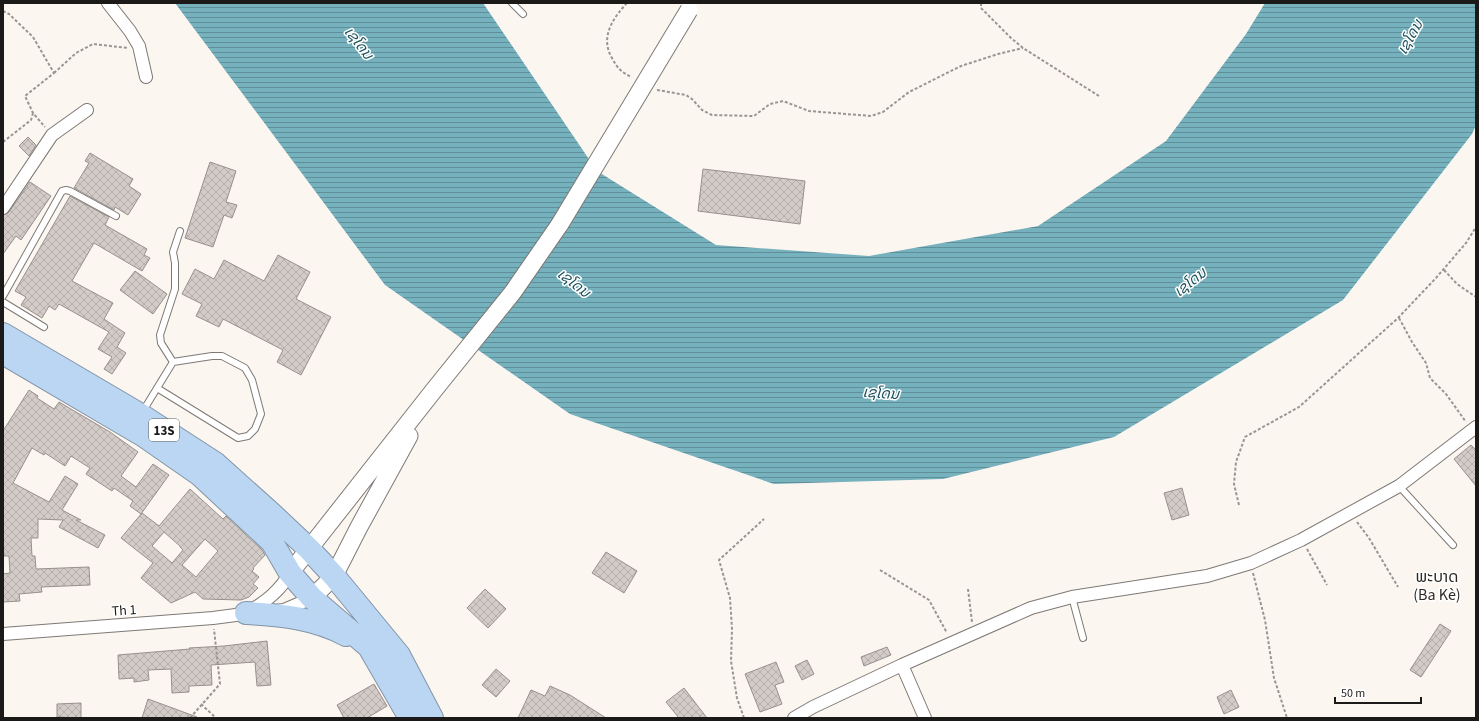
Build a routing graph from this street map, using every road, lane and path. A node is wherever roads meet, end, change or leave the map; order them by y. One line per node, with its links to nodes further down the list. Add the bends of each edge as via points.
1 (108, 3): 8 (street)
2 (512, 3): 7 (lane)
3 (627, 3): 12 (path, via 611,24 606,38 608,52 615,63 622,72)
4 (981, 3): 9 (path, via 981,8)
5 (691, 7): 32 (street, bridge, via 560,224 513,292)
6 (3, 11): 10 (path, via 33,37)
7 (523, 14)
8 (139, 46): 10 (path, via 130,48 93,44 76,53); 11 (street)
9 (1023, 48): 13 (path, via 961,66 909,92 883,112 871,116 808,111 783,101 770,104 754,116 712,115 702,110 686,94); 14 (path)
10 (54, 74): 16 (path, via 25,96)
11 (146, 77)
12 (634, 78)
13 (652, 88)
14 (1099, 96)
15 (87, 110): 17 (street)
16 (34, 113): 17 (path); 18 (path, via 31,120)
17 (52, 136): 19 (street)
18 (3, 142)
19 (3, 208)
20 (116, 216): 24 (lane, via 70,191 62,191)
21 (1476, 228): 23 (path)
22 (180, 231): 30 (lane, via 173,252 175,289 160,335 161,343)
23 (1444, 270): 25 (path, via 1457,284); 27 (path)
24 (3, 296)
25 (1476, 297)
26 (3, 302): 28 (lane)
27 (1398, 318): 34 (path, via 1426,363 1430,378); 36 (path, via 1299,407 1245,438 1236,462 1234,484)
28 (44, 327)
29 (7, 350): 33 (highway, 13S); 44 (highway, 13S, via 144,436 200,475 272,542)
30 (173, 362): 31 (lane); 31 (lane, via 222,356 245,368 252,380 261,414 255,429 248,436 238,438)
31 (157, 388): 33 (lane)
32 (434, 390): 41 (street); 45 (street, via 358,527)
33 (141, 415): 41 (highway, 13S, via 214,463)
34 (1474, 429): 35 (street)
35 (1400, 486): 37 (street); 40 (lane)
36 (1239, 505)
37 (1351, 513): 39 (street); 47 (path)
38 (764, 519): 64 (path, via 719,560 730,598 731,661 737,698)
39 (1301, 540): 42 (street); 46 (path)
40 (1453, 545)
41 (309, 549): 44 (street); 45 (highway, 13S)
42 (1251, 563): 49 (street, via 1207,576); 67 (path, via 1265,620 1274,678)
43 (880, 570): 56 (path, via 929,600)
44 (290, 573): 50 (highway, 13S); 51 (street, Th 1, via 272,596)
45 (334, 576): 50 (street); 63 (highway, 13S, via 399,655)
46 (1327, 585)
47 (1398, 588)
48 (968, 589): 53 (path)
49 (1072, 597): 53 (street, via 1031,608); 55 (lane)
50 (312, 598): 51 (street, Th 1, via 284,610); 57 (highway, 13S)
51 (246, 614): 52 (street, Th 1); 57 (highway, via 279,615 310,621 340,632)
52 (213, 618): 54 (street, Th 1); 59 (path, via 220,684)
53 (974, 633): 56 (street)
54 (3, 634)
55 (1083, 638)
56 (952, 643): 58 (street)
57 (369, 647): 62 (highway, 13S)
58 (902, 664): 65 (street); 66 (street)
59 (201, 704): 60 (path); 61 (path)
60 (190, 718)
61 (216, 718)
62 (410, 718)
63 (432, 718)
64 (744, 718)
65 (794, 718)
66 (925, 718)
67 (1287, 718)

